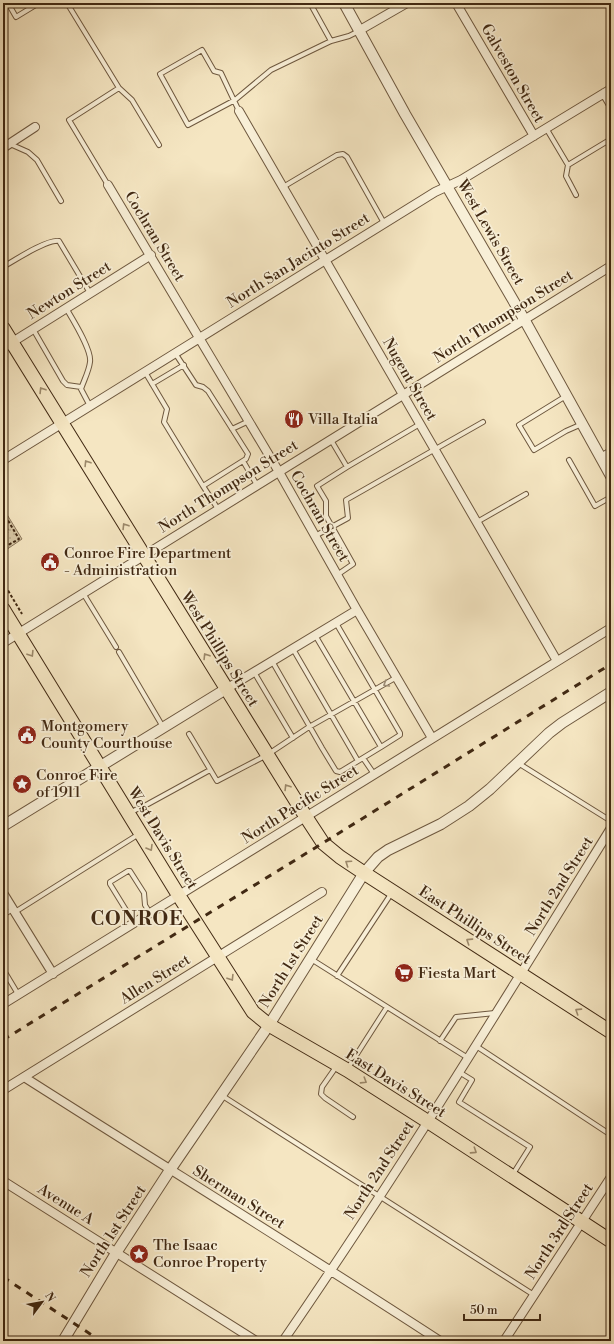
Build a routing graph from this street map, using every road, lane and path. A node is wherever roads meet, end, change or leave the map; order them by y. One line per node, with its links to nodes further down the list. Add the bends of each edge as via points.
1 (8, 3): 2 (lane, via 16,16)
2 (39, 3)
3 (67, 3): 10 (lane)
4 (310, 3): 9 (lane)
5 (344, 3): 8 (street, West Lewis Street)
6 (407, 3): 8 (street)
7 (456, 3): 17 (street, Galveston Street)
8 (360, 30): 9 (lane); 23 (street, West Lewis Street, via 405,114)
9 (331, 41): 12 (lane, via 271,70)
10 (119, 88): 19 (lane, via 132,100); 22 (lane, via 69,120)
11 (608, 91): 13 (street); 16 (street, North San Jacinto Street)
12 (234, 100): 12 (lane, via 222,74 214,71 202,50 160,74 188,125); 14 (lane)
13 (611, 105)
14 (239, 111): 24 (street, Nugent Street)
15 (35, 127): 20 (street)
16 (546, 128): 17 (street, North San Jacinto Street); 21 (lane)
17 (534, 136): 23 (street, North San Jacinto Street)
18 (611, 139): 21 (lane)
19 (159, 145)
20 (6, 146): 26 (lane, via 28,152 37,160)
21 (568, 165): 25 (lane, via 566,176)
22 (108, 185): 28 (street, Cochran Street)
23 (448, 186): 27 (street, North San Jacinto Street); 34 (street, West Lewis Street)
24 (283, 187): 27 (lane, via 337,155 343,154); 29 (street, Nugent Street)
25 (576, 195)
26 (61, 201)
27 (384, 223): 29 (street, North San Jacinto Street)
28 (151, 255): 32 (street, Newton Street); 37 (street, Cochran Street)
29 (325, 260): 37 (street, North San Jacinto Street); 44 (street, Nugent Street)
30 (611, 266): 34 (street, North Thompson Street)
31 (3, 267): 32 (lane, via 32,250 54,240 59,241)
32 (90, 293): 33 (street, Newton Street)
33 (66, 308): 36 (street, Newton Street); 43 (lane, via 89,352 91,361)
34 (524, 320): 44 (street, North Thompson Street); 45 (street, West Lewis Street)
35 (3, 328): 38 (main road, West Phillips Street)
36 (33, 329): 38 (street, Newton Street); 43 (lane, via 63,381 67,385)
37 (199, 337): 39 (street, North San Jacinto Street); 47 (street, Cochran Street)
38 (8, 345): 49 (main road, West Phillips Street, one-way to 38)
39 (175, 352): 40 (lane); 41 (street, North San Jacinto Street)
40 (184, 365): 42 (lane); 52 (lane, via 196,385 208,391)
41 (144, 372): 42 (lane); 46 (street, North San Jacinto Street)
42 (152, 384): 64 (lane, via 167,409 164,422)
43 (81, 387): 46 (lane, via 82,394)
44 (402, 395): 50 (street, Nugent Street); 53 (street, North Thompson Street)
45 (567, 396): 51 (street, West Lewis Street); 51 (lane, via 519,425 534,450)
46 (90, 406): 49 (street, North San Jacinto Street)
47 (249, 421): 52 (lane); 61 (street, Cochran Street)
48 (483, 422): 54 (lane)
49 (62, 423): 57 (street, North San Jacinto Street); 78 (main road, West Phillips Street, one-way to 49)
50 (420, 424): 54 (street, Nugent Street); 60 (lane)
51 (582, 424): 56 (street, West Lewis Street)
52 (232, 429): 59 (lane, via 248,454)
53 (331, 439): 60 (lane); 61 (street, North Thompson Street)
54 (434, 450): 69 (street, Nugent Street); 73 (lane, via 346,500 348,518)
55 (611, 452): 56 (street)
56 (601, 458): 62 (street, West Lewis Street)
57 (3, 460)
58 (569, 460): 66 (lane, via 595,506)
59 (243, 461): 63 (lane); 64 (lane)
60 (347, 467): 73 (lane, via 317,486 326,501 326,516)
61 (279, 472): 63 (street, North Thompson Street); 74 (street, Cochran Street)
62 (611, 476)
63 (257, 485): 67 (street, North Thompson Street)
64 (203, 486): 67 (lane)
65 (526, 494): 69 (lane)
66 (611, 497)
67 (218, 509): 78 (street, North Thompson Street)
68 (3, 512): 71 (path)
69 (477, 523): 94 (street, Nugent Street)
70 (3, 524): 72 (path)
71 (10, 524): 72 (path); 76 (path, via 19,539)
72 (6, 526): 75 (path, via 8,531)
73 (332, 526): 74 (lane); 79 (lane, via 353,564)
74 (315, 536): 79 (street, Cochran Street)
75 (4, 538): 76 (path)
76 (8, 546): 77 (path)
77 (3, 548)
78 (144, 555): 81 (street, North Thompson Street); 97 (main road, West Phillips Street, one-way to 78)
79 (337, 575): 83 (street, Cochran Street)
80 (3, 582): 84 (path)
81 (82, 593): 87 (street, North Thompson Street); 90 (lane)
82 (3, 609): 87 (main road, West Davis Street)
83 (357, 610): 85 (street); 96 (street, Cochran Street)
84 (22, 614)
85 (336, 623): 88 (street); 98 (lane)
86 (611, 628): 94 (street, North Pacific Street)
87 (18, 634): 89 (street, North Thompson Street); 112 (main road, West Davis Street, one-way to 112)
88 (315, 635): 91 (street); 100 (lane)
89 (3, 643)
90 (116, 647)
91 (293, 649): 93 (street); 101 (lane)
92 (119, 652): 103 (lane)
93 (272, 661): 95 (street); 102 (lane)
94 (557, 661): 106 (street, North Pacific Street)
95 (254, 672): 97 (street); 105 (lane)
96 (397, 677): 98 (lane, one-way to 98); 106 (street, Cochran Street)
97 (226, 689): 103 (street); 108 (main road, West Phillips Street)
98 (375, 690): 100 (lane); 107 (lane, via 400,733)
99 (611, 692): 111 (street, North 1st Street, via 562,723)
100 (353, 702): 101 (lane); 107 (lane)
101 (331, 715): 102 (lane); 110 (lane)
102 (309, 727): 105 (lane); 110 (lane, via 336,771 340,772)
103 (163, 728): 112 (street)
104 (189, 734): 113 (lane)
105 (293, 738): 108 (lane)
106 (432, 738): 114 (street, North Pacific Street)
107 (381, 747): 109 (lane)
108 (267, 755): 113 (lane, via 217,782); 116 (main road, West Phillips Street, one-way to 108)
109 (363, 758): 110 (lane); 114 (lane)
110 (358, 761)
111 (518, 763): 117 (lane); 122 (street, North 1st Street, via 469,806 441,824 388,850)
112 (100, 766): 115 (main road, West Davis Street); 118 (street)
113 (210, 770): 115 (lane)
114 (374, 774): 116 (street, North Pacific Street)
115 (128, 813): 120 (main road, West Davis Street)
116 (306, 817): 121 (main road, West Phillips Street); 126 (street, North Pacific Street)
117 (611, 821)
118 (3, 826)
119 (611, 828): 136 (street, North 2nd Street)
120 (141, 833): 126 (main road, West Davis Street, one-way to 126); 127 (lane)
121 (323, 843): 122 (main road, East Phillips Street, one-way to 121)
122 (364, 873): 124 (main road, East Phillips Street); 133 (street, North 1st Street)
123 (322, 892): 132 (street, Allen Street)
124 (392, 892): 136 (main road, East Phillips Street, one-way to 124); 137 (lane)
125 (3, 893): 127 (street)
126 (179, 896): 128 (street, North Pacific Street); 130 (main road, West Davis Street)
127 (14, 910): 129 (lane); 135 (street)
128 (150, 914): 131 (street, North Pacific Street); 131 (lane, via 145,905 144,893 130,871 110,882)
129 (3, 915)
130 (195, 921): 132 (main road, East Davis Street)
131 (134, 924): 135 (street, North Pacific Street)
132 (218, 957): 142 (main road, East Davis Street, one-way to 142, via 253,1012); 149 (street, Allen Street)
133 (310, 958): 137 (lane); 142 (street, North 1st Street)
134 (3, 969): 138 (lane)
135 (53, 974): 138 (street, North Pacific Street)
136 (521, 974): 141 (street, North 2nd Street); 143 (main road, East Phillips Street, one-way to 136)
137 (337, 976): 140 (lane)
138 (19, 995): 139 (street, North Pacific Street)
139 (3, 1004)
140 (387, 1007): 144 (lane); 147 (lane)
141 (497, 1013): 144 (lane, via 456,1017); 145 (street, North 2nd Street)
142 (269, 1025): 147 (main road, East Davis Street); 151 (street, North 1st Street)
143 (611, 1032)
144 (440, 1041): 146 (lane)
145 (475, 1046): 146 (street, North 2nd Street); 154 (lane)
146 (468, 1058): 148 (street, North 2nd Street)
147 (342, 1067): 152 (lane, via 322,1087 321,1094); 153 (main road, East Davis Street, one-way to 153)
148 (459, 1072): 153 (street, North 2nd Street); 156 (lane, via 472,1080 459,1102 530,1147)
149 (24, 1077): 150 (street, Allen Street); 155 (street, Sherman Street)
150 (3, 1090)
151 (221, 1095): 155 (street, North 1st Street); 159 (lane)
152 (353, 1117)
153 (428, 1121): 156 (main road, East Davis Street, one-way to 156); 159 (street, North 2nd Street)
154 (611, 1135)
155 (170, 1170): 162 (street, North 1st Street); 163 (street, Sherman Street)
156 (512, 1176): 160 (main road, East Davis Street)
157 (611, 1178): 160 (street, North 3rd Street)
158 (3, 1181): 162 (street, Avenue A)
159 (379, 1197): 163 (street, North 2nd Street); 164 (lane)
160 (582, 1222): 161 (main road, East Davis Street); 164 (street, North 3rd Street)
161 (608, 1237)
162 (116, 1253): 165 (street, North 1st Street); 166 (street, Avenue A)
163 (331, 1270): 167 (street, North 2nd Street); 168 (street, Sherman Street)
164 (534, 1295): 169 (street, North 3rd Street)
165 (63, 1341)
166 (256, 1341)
167 (283, 1341)
168 (440, 1341)
169 (504, 1341)

